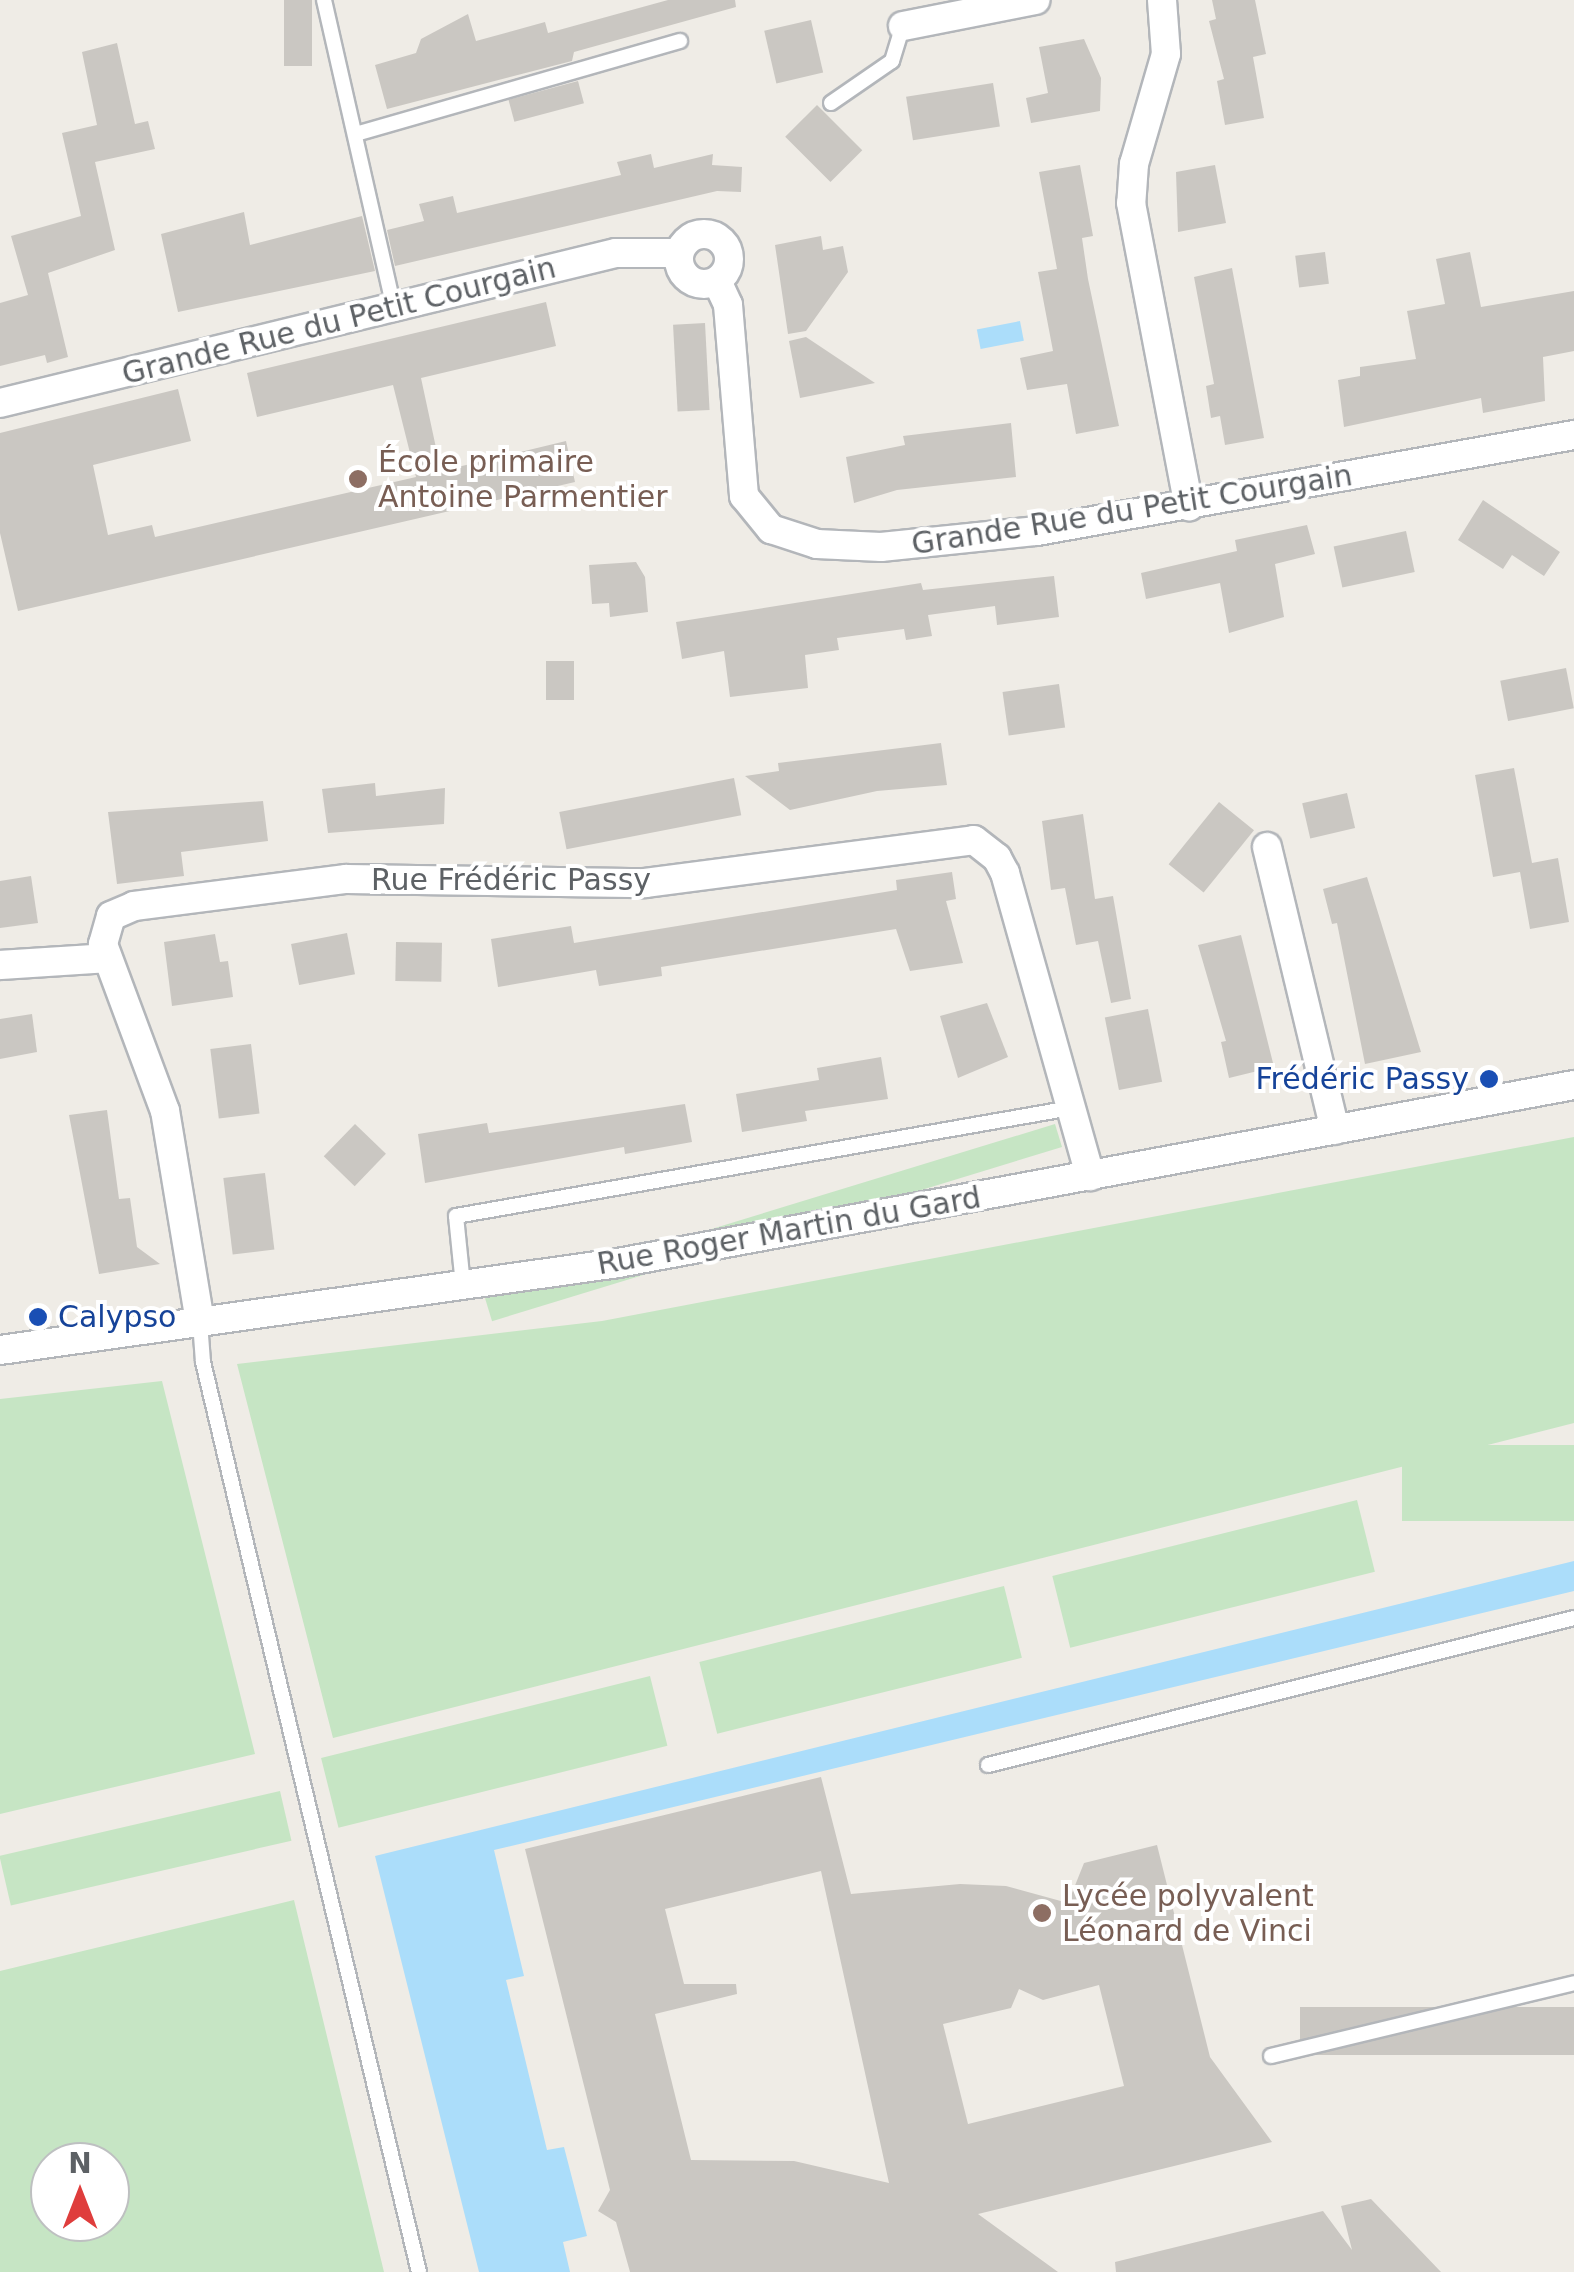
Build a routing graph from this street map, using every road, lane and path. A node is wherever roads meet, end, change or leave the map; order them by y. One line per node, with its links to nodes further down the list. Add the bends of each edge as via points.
1 (324, 0): 7 (lane)
2 (1035, 0): 4 (street)
3 (1162, 0): 13 (street, via 1166,54 1134,164 1131,202)
4 (903, 26): 6 (lane, via 892,61)
5 (680, 41): 7 (lane)
6 (831, 103)
7 (359, 133): 10 (lane)
8 (679, 254): 9 (street, via 686,277 701,284); 9 (street, Grande Rue du Petit Courgain, via 693,236 715,236 729,262); 10 (street, Grande Rue du Petit Courgain, via 616,254)
9 (717, 280): 13 (street, Grande Rue du Petit Courgain, via 732,342 741,486 751,509 784,536 881,548)
10 (394, 308): 11 (street, Grande Rue du Petit Courgain)
11 (0, 403)
12 (1574, 435): 13 (street, Grande Rue du Petit Courgain)
13 (1188, 506)
14 (1268, 847): 19 (street)
15 (107, 958): 16 (street); 18 (street, Rue Frédéric Passy, via 103,933 111,916 188,899 346,879 645,882 974,840 997,858 1004,874); 22 (street, via 165,1111)
16 (0, 965)
17 (1574, 1085): 19 (street, Rue Roger Martin du Gard)
18 (1071, 1108): 20 (street, Rue Frédéric Passy); 21 (lane, via 456,1216)
19 (1334, 1130): 20 (street, Rue Roger Martin du Gard)
20 (1090, 1176): 21 (street, Rue Roger Martin du Gard)
21 (463, 1285): 22 (street, Rue Roger Martin du Gard)
22 (200, 1322): 23 (street, Rue Roger Martin du Gard); 28 (lane, via 203,1362)
23 (0, 1350)
24 (1574, 1618): 25 (lane)
25 (988, 1764)
26 (1574, 1982): 27 (lane)
27 (1271, 2056)
28 (419, 2272)

